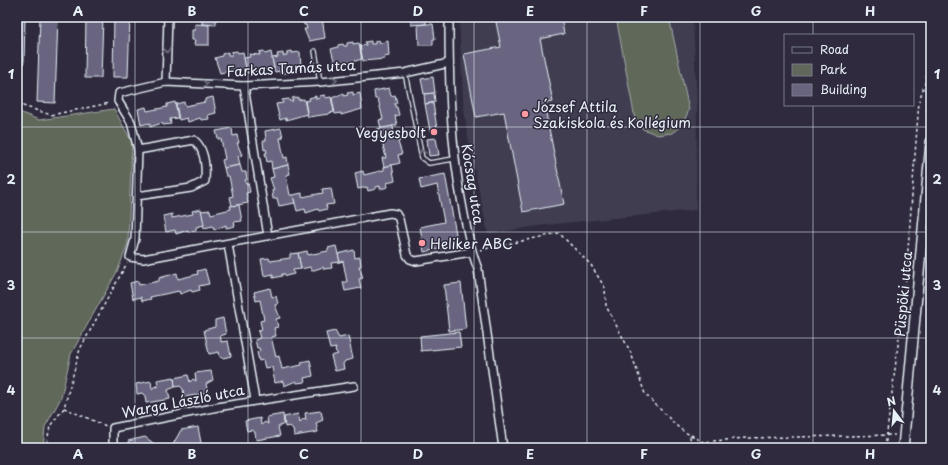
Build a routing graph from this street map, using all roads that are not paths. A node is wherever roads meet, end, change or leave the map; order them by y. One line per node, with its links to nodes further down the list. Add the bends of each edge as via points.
1 (168, 17): 6 (street, one-way to 6)
2 (449, 17): 4 (street, Kócsag utca)
3 (315, 51): 7 (lane)
4 (449, 63): 5 (street, Farkas Tamás utca); 11 (street, Kócsag utca)
5 (404, 73): 7 (street, Farkas Tamás utca, one-way to 5); 11 (lane, one-way to 5, via 429,163 422,158)
6 (166, 82): 8 (street, Farkas Tamás utca, one-way to 8); 10 (street, Farkas Tamás utca, via 119,93 118,101 131,122)
7 (320, 82): 8 (street, Farkas Tamás utca)
8 (244, 86): 13 (street)
9 (931, 142): 20 (street, Püspöki utca)
10 (138, 150): 12 (street); 12 (street, via 194,140 201,146 206,170 205,181 191,188)
11 (454, 158): 15 (street, Kócsag utca)
12 (137, 196): 14 (street, via 135,239 130,257 143,259)
13 (268, 236): 14 (street); 15 (street, via 390,213 396,214 399,219 410,259 416,261)
14 (228, 244): 17 (street, Warga László utca)
15 (471, 252): 19 (street, Kócsag utca, via 478,269)
16 (354, 386): 17 (street, Warga László utca)
17 (255, 400): 18 (street, Warga László utca, via 113,428)
18 (113, 448)
19 (503, 448)
20 (903, 448)

